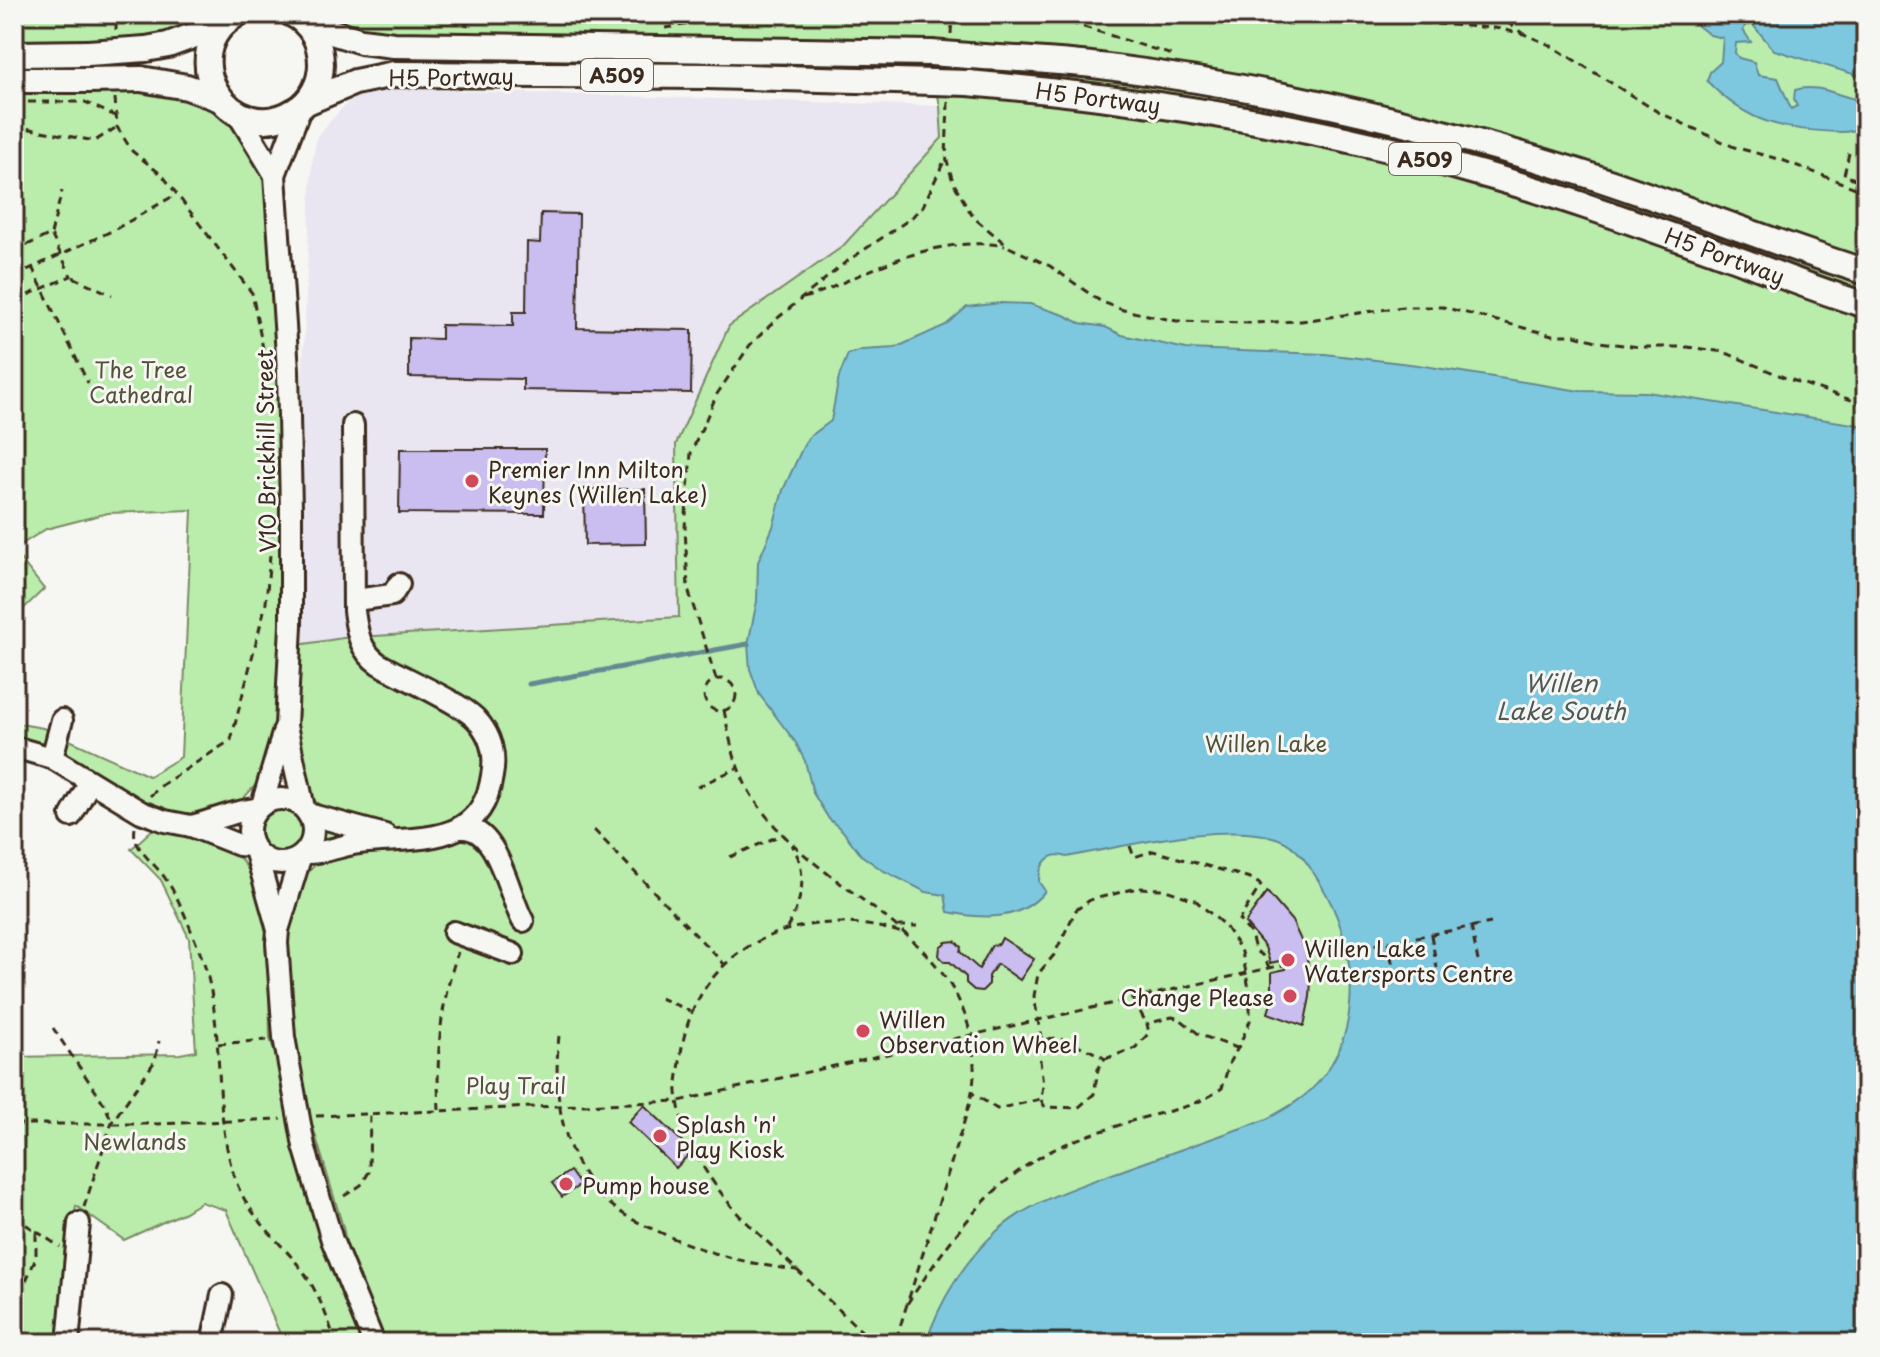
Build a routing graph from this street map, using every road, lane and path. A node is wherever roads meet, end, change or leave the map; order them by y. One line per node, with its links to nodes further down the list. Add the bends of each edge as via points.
1 (116, 14): 12 (path)
2 (423, 14): 10 (path)
3 (714, 14): 9 (path)
4 (751, 14): 9 (path)
5 (1367, 14): 13 (path)
6 (1496, 14): 13 (path)
7 (298, 17): 18 (main road, A509, via 316,38 321,55 316,88); 34 (main road, H5 Portway / A509, bridge, via 361,41 394,45 931,53 1157,74 1289,96 1571,169)
8 (230, 18): 14 (main road, bridge, via 146,49); 19 (main road, via 213,38 208,54 210,78)
9 (703, 22): 11 (path)
10 (470, 25)
11 (663, 28)
12 (116, 29)
13 (1524, 34): 27 (path, via 1658,112 1734,147)
14 (14, 54)
15 (14, 80): 19 (main road, A509, bridge, via 141,79 187,87)
16 (115, 89): 20 (path)
17 (14, 102): 20 (path, via 85,102)
18 (303, 106): 19 (main road, A509, via 270,120 253,119); 24 (street, V10 Brickhill Street); 41 (main road, H5 Portway / A509, bridge, via 355,82 394,74 968,83 1149,102 1403,153 1561,198)
19 (229, 107): 24 (street, V10 Brickhill Street)
20 (116, 117): 22 (path)
21 (14, 126): 22 (path, via 95,141)
22 (117, 127): 28 (path, via 132,151)
23 (1849, 153): 25 (path, via 1844,175)
24 (275, 175): 52 (street, V10 Brickhill Street, via 291,493)
25 (1866, 183)
26 (62, 191): 29 (path)
27 (1866, 192)
28 (177, 195): 32 (path); 43 (path, via 252,293)
29 (51, 234): 31 (path); 32 (path)
30 (1009, 247): 39 (path, via 966,243 934,249); 39 (path, via 963,202 946,157 923,206 910,219); 44 (path, via 1050,266 1100,301 1147,316 1249,323 1443,307 1552,335 1724,352)
31 (14, 251)
32 (61, 254): 33 (path); 36 (path)
33 (32, 267): 35 (path); 37 (path)
34 (1866, 272)
35 (14, 276)
36 (71, 276): 37 (path); 38 (path)
37 (42, 289): 40 (path); 42 (path)
38 (112, 295)
39 (801, 298): 49 (path, via 750,345 717,394 691,453 685,527 688,589)
40 (14, 301)
41 (1866, 305)
42 (88, 383)
43 (270, 383)
44 (1866, 405)
45 (353, 425): 48 (street)
46 (272, 529): 58 (path, via 266,603 231,740 162,785)
47 (399, 584): 48 (street, via 392,595)
48 (355, 600): 64 (street, via 356,629 371,659 472,716 490,743 490,788 477,816)
49 (716, 679): 50 (path, via 735,689 734,702); 50 (path, via 705,688 705,702)
50 (724, 710): 55 (path)
51 (62, 720): 54 (street)
52 (286, 726): 59 (street, V10 Brickhill Street); 60 (street, V10 Brickhill Street)
53 (14, 747): 54 (street)
54 (52, 758): 56 (street)
55 (737, 768): 57 (path); 66 (path, via 753,798)
56 (90, 782): 61 (street); 63 (street, via 141,812)
57 (697, 787)
58 (145, 803)
59 (260, 807): 60 (street, via 284,799); 63 (street); 70 (street, via 248,830)
60 (306, 811): 67 (street); 71 (street, via 314,830)
61 (71, 816)
62 (137, 820): 103 (path, via 136,844 165,878 200,954)
63 (191, 826): 70 (street)
64 (461, 828): 67 (street); 73 (street, via 474,829 489,840)
65 (594, 830): 88 (path)
66 (783, 834): 68 (path); 72 (path)
67 (405, 839): 71 (street)
68 (790, 842): 75 (path); 78 (path, via 803,878 799,906)
69 (1130, 846): 89 (path, via 1134,857 1153,851 1261,885 1239,920)
70 (254, 849): 71 (street, via 272,863); 79 (street)
71 (303, 856): 79 (street)
72 (730, 857)
73 (522, 911)
74 (1491, 923): 77 (path)
75 (897, 926): 76 (path); 82 (path)
76 (918, 926)
77 (1471, 926): 81 (path); 86 (path)
78 (787, 929): 82 (path, via 840,921); 88 (path)
79 (278, 930): 133 (street, bridge, via 284,1037 304,1146 332,1240)
80 (459, 934): 85 (street); 113 (path, via 437,1050)
81 (1431, 935): 83 (path); 90 (path)
82 (911, 936): 100 (path, via 957,992)
83 (1388, 942): 84 (path); 92 (path)
84 (1347, 950)
85 (513, 954)
86 (1478, 961)
87 (1287, 964): 89 (path)
88 (725, 965): 95 (path)
89 (1269, 968): 91 (path)
90 (1437, 968)
91 (1247, 974): 94 (path); 96 (path, via 1231,933 1195,900 1163,889 1118,892 1076,910 1059,947 1038,974); 105 (path, via 1250,1021)
92 (1395, 976)
93 (660, 998): 95 (path)
94 (1133, 1000): 96 (path); 97 (path)
95 (690, 1011): 111 (path, via 681,1049)
96 (1038, 1020): 100 (path); 104 (path)
97 (1147, 1024): 105 (path, via 1180,1019 1200,1035); 106 (path, via 1149,1033 1135,1048)
98 (53, 1028): 117 (path)
99 (559, 1036): 112 (path)
100 (972, 1036): 109 (path); 111 (path)
101 (271, 1040): 103 (path)
102 (159, 1041): 117 (path, via 155,1061)
103 (218, 1044): 118 (path)
104 (1042, 1044): 106 (path, via 1065,1039); 108 (path)
105 (1238, 1048): 127 (path, via 1222,1088 1213,1095 1181,1110 1070,1142 1019,1170 955,1233)
106 (1105, 1059): 110 (path, via 1094,1094 1078,1108 1052,1109)
107 (1033, 1077): 108 (path)
108 (1041, 1079): 110 (path)
109 (972, 1093): 110 (path, via 997,1109); 127 (path)
110 (1041, 1099)
111 (679, 1101): 112 (path); 125 (path, via 689,1141 722,1196)
112 (559, 1106): 113 (path); 125 (path, via 574,1158 603,1198 621,1212 723,1257)
113 (439, 1110): 114 (path)
114 (370, 1113): 115 (path); 120 (path, via 369,1172)
115 (316, 1116)
116 (281, 1119): 118 (path)
117 (112, 1122): 118 (path); 119 (path); 122 (path)
118 (224, 1122): 132 (path, via 238,1185 261,1226 304,1273)
119 (14, 1124)
120 (344, 1196)
121 (14, 1217): 123 (path)
122 (79, 1223): 124 (street)
123 (36, 1231): 124 (path); 128 (path, via 36,1258)
124 (76, 1259): 130 (street)
125 (798, 1270): 129 (path)
126 (222, 1295): 131 (street)
127 (907, 1304): 135 (path)
128 (14, 1324)
129 (873, 1342): 134 (path)
130 (68, 1343)
131 (212, 1343)
132 (336, 1343)
133 (374, 1343)
134 (797, 1343)
135 (895, 1343)

